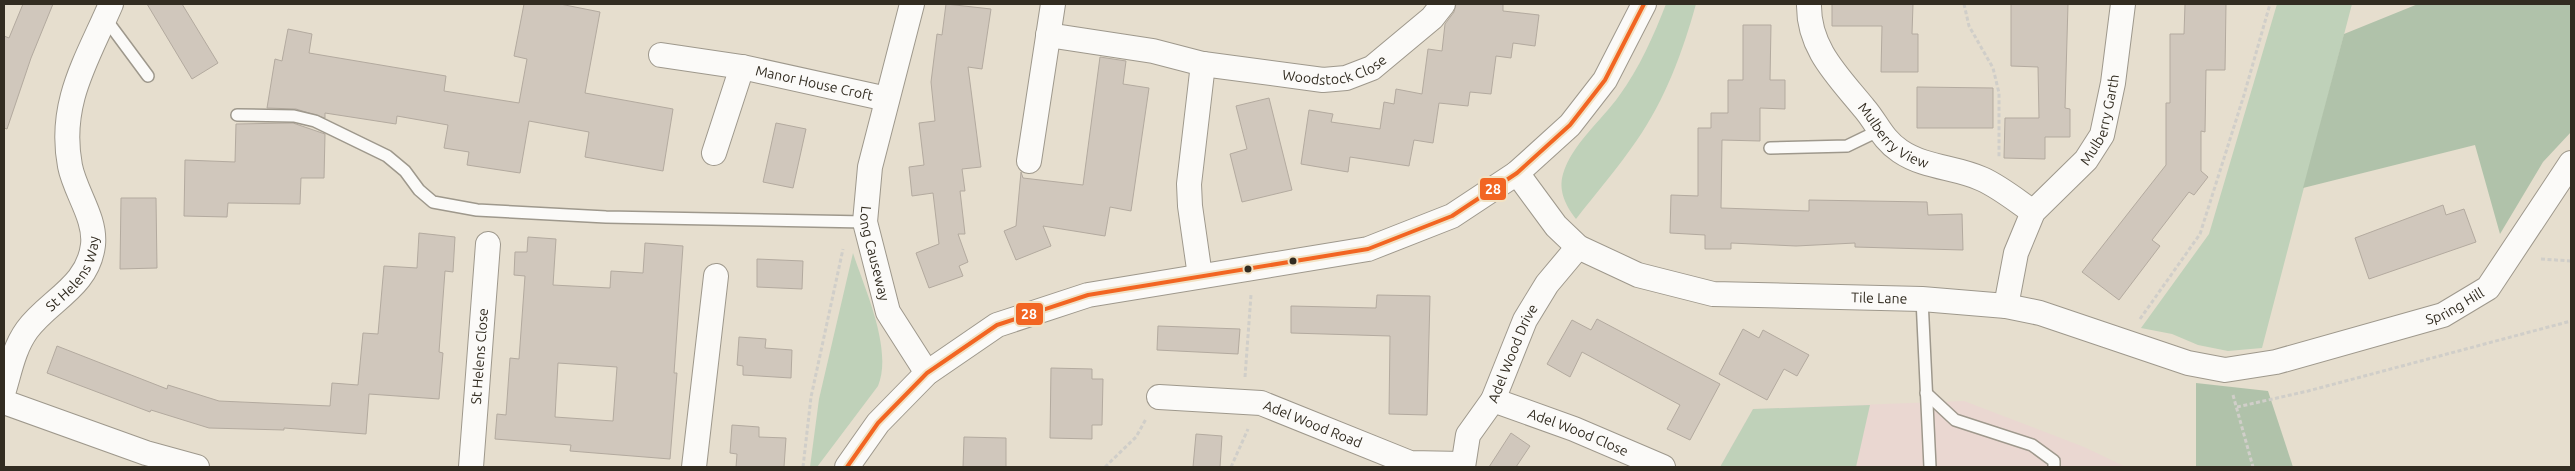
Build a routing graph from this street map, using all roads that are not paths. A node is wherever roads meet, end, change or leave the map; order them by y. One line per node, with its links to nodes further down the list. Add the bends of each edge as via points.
1 (912, 4): 13 (street, Long Causeway)
2 (1053, 4): 8 (street)
3 (1443, 4): 10 (street, Woodstock Close, via 1432,18 1372,68 1346,78 1322,80)
4 (1644, 4): 20 (street, via 1605,80 1570,125)
5 (1809, 4): 15 (street, Mulberry View, via 1811,29 1820,51 1835,74 1866,109)
6 (2123, 4): 21 (street, Mulberry Garth, via 2102,136 2086,160)
7 (108, 11): 12 (lane); 31 (street, St Helens Way, via 72,95 66,119 70,166 91,228 93,245 88,264 69,292 27,330 16,350)
8 (1048, 35): 10 (street, Woodstock Close, via 1154,51); 18 (street)
9 (661, 55): 11 (street, Manor House Croft)
10 (1203, 64): 26 (street, via 1189,184)
11 (742, 67): 13 (street, Manor House Croft); 17 (street, Manor House Croft)
12 (148, 76)
13 (887, 100): 22 (street, Long Causeway, via 870,167)
14 (237, 115): 22 (lane, via 294,116 315,121 387,156 434,202 477,210 606,217)
15 (1878, 131): 16 (lane, via 1847,146); 21 (street, Mulberry View, via 1899,151 1919,161 1983,179)
16 (1770, 148)
17 (714, 153)
18 (1029, 162)
19 (2571, 163): 29 (street, Spring Hill, via 2488,288 2443,316)
20 (1517, 173): 24 (street, Tile Lane, via 1556,226); 26 (street, via 1452,216 1368,249)
21 (2033, 212): 28 (street, via 2016,253)
22 (866, 222): 30 (street, Long Causeway, via 888,312)
23 (488, 244): 39 (street, St Helens Close)
24 (1578, 246): 27 (street, Tile Lane, via 1638,276 1713,294); 34 (street, Adel Wood Drive, via 1547,284 1526,320)
25 (716, 276): 40 (street)
26 (1200, 276): 30 (street, via 1088,295 997,326)
27 (1922, 299): 28 (street, Tile Lane); 32 (lane)
28 (2006, 306): 29 (street, Tile Lane, via 2040,313 2188,363 2225,370)
29 (2276, 362)
30 (927, 373): 41 (street, via 878,423)
31 (4, 390)
32 (1926, 393): 43 (lane); 44 (lane, via 1955,420 2032,445 2054,462)
33 (1159, 396): 37 (street, Adel Wood Road, via 1252,402 1410,463)
34 (1493, 400): 37 (street, Adel Wood Drive, via 1468,435); 42 (street, Adel Wood Close, via 1574,429)
35 (4, 402): 36 (street)
36 (144, 460): 38 (street)
37 (1463, 466)
38 (197, 467)
39 (471, 467)
40 (694, 467)
41 (847, 467)
42 (1663, 467)
43 (1930, 467)
44 (2054, 467)

